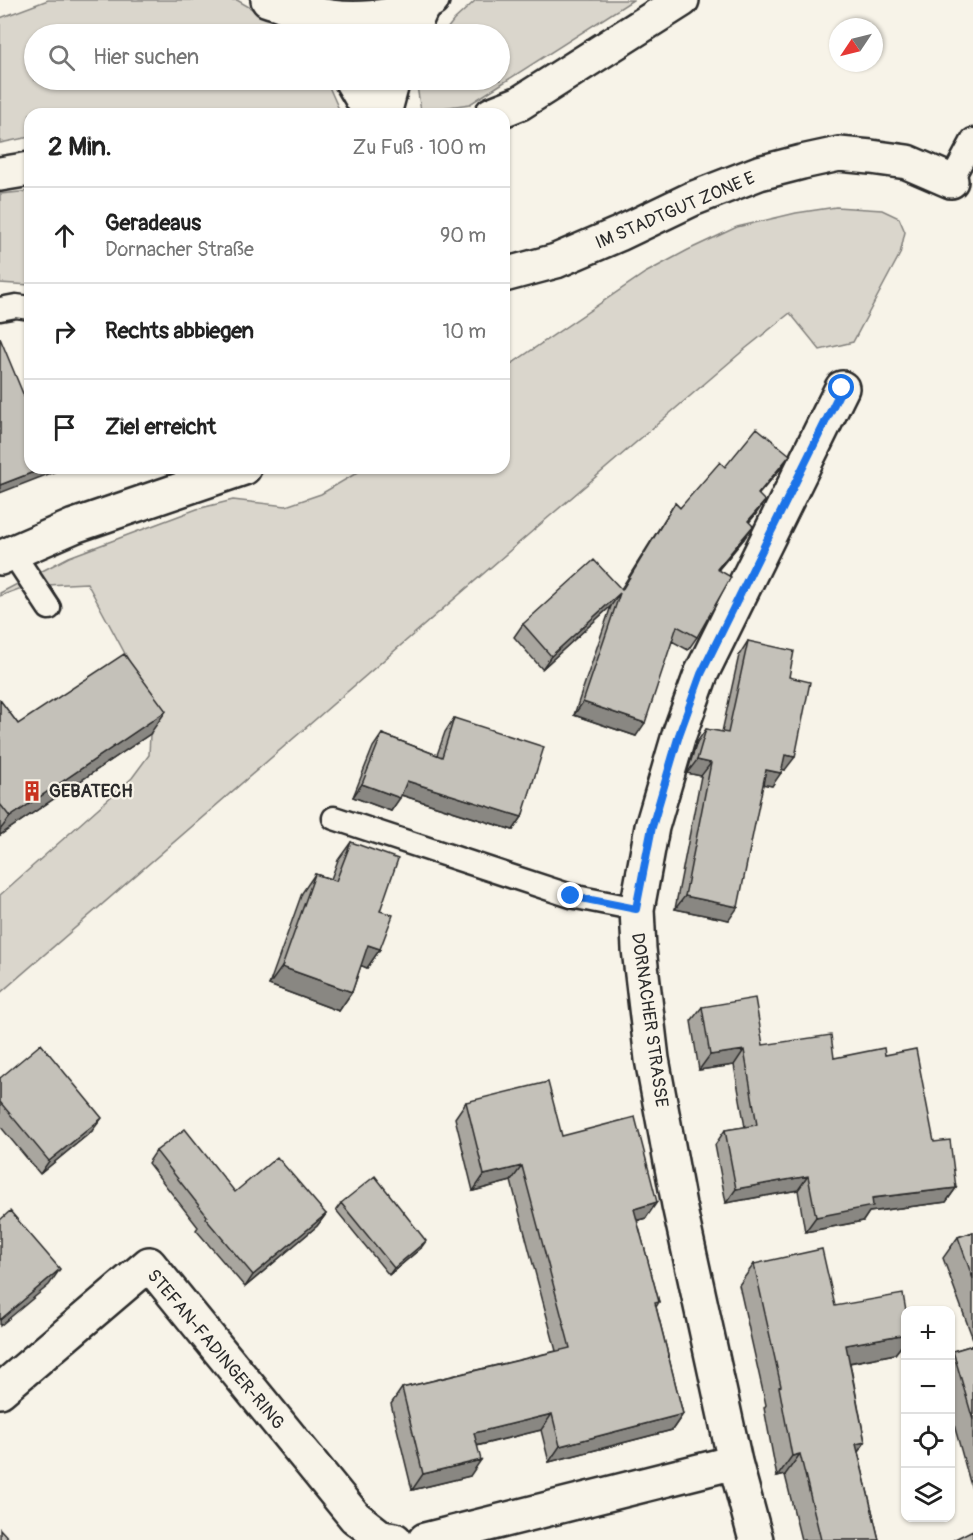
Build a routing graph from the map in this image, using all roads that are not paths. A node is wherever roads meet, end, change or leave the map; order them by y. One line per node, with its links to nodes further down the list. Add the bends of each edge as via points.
1 (268, 0): 4 (main road)
2 (682, 0): 10 (main road)
3 (428, 3): 4 (main road, via 386,16); 5 (main road)
4 (316, 24)
5 (416, 24)
6 (357, 90): 8 (main road)
7 (390, 90): 9 (main road)
8 (367, 108)
9 (386, 108)
10 (508, 108)
11 (973, 140): 14 (lane)
12 (24, 170): 13 (main road)
13 (0, 174)
14 (951, 181): 15 (main road, IM STADTGUT ZONE E, via 907,162 838,154 759,174 692,199 556,261)
15 (510, 273)
16 (24, 307): 17 (lane)
17 (0, 309)
18 (842, 388): 23 (main road, DORNACHER STRASSE, via 701,674 652,827)
19 (226, 474): 20 (main road, via 74,526)
20 (6, 555): 21 (lane)
21 (49, 608)
22 (334, 818): 23 (lane, via 571,896)
23 (636, 909): 25 (main road, DORNACHER STRASSE, via 652,1059 679,1205)
24 (0, 1391): 26 (main road, STEFAN-FADINGER-RING, via 149,1264 355,1516 382,1538)
25 (735, 1462): 27 (main road); 28 (main road, DORNACHER STRASSE)
26 (395, 1540)
27 (425, 1540)
28 (756, 1540)

